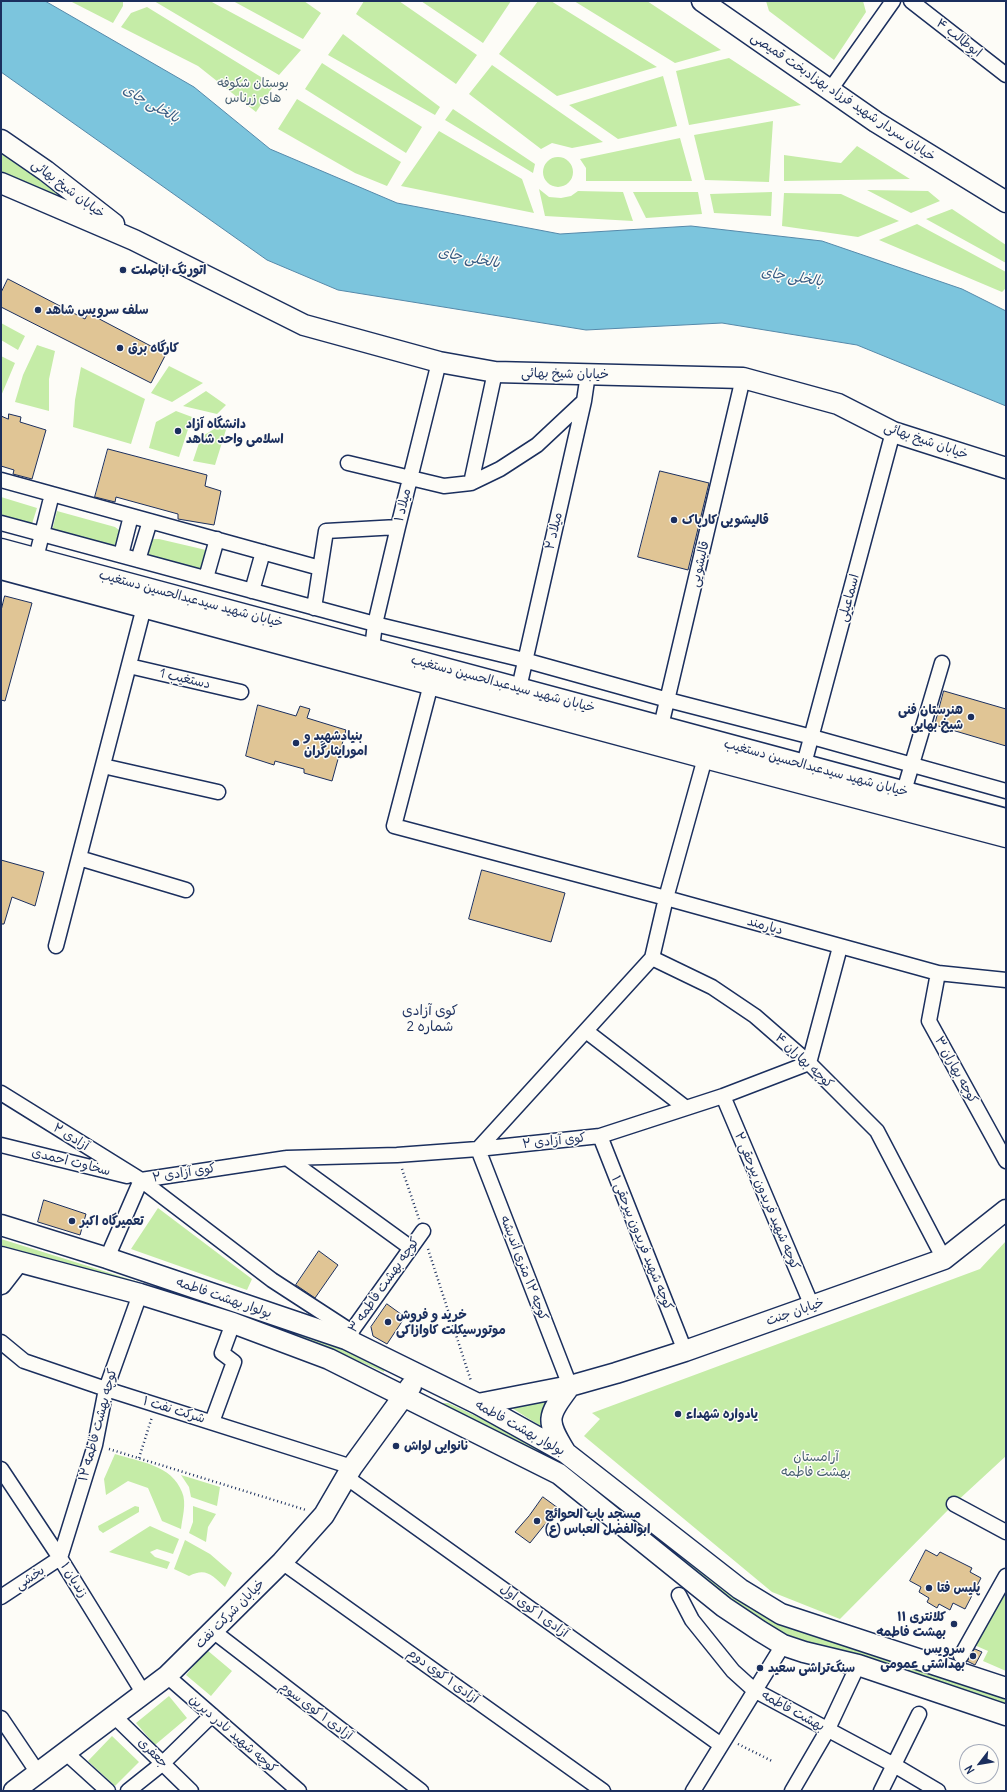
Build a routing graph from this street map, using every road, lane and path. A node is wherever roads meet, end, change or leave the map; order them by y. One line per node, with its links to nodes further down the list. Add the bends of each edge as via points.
1 (893, 1): 5 (street)
2 (911, 1): 4 (street, ابوطالب ۴)
3 (707, 2): 5 (main road, خیابان سردار شهید فرزاد بهزاد‌بخت قمیصی)
4 (1006, 75)
5 (830, 90): 8 (main road, خیابان سردار شهید فرزاد بهزاد‌بخت قمیصی, via 876,122)
6 (1, 140): 9 (main road, خیابان شیخ بهائی, via 46,170)
7 (1, 183): 9 (main road, خیابان شیخ بهائی)
8 (1006, 202)
9 (134, 240): 10 (main road, خیابان شیخ بهائی, via 304,325)
10 (439, 362): 11 (main road, خیابان شیخ بهائی); 18 (street, میلاد ۱)
11 (495, 372): 12 (main road, خیابان شیخ بهائی); 20 (street)
12 (588, 374): 13 (main road, خیابان شیخ بهائی); 14 (street, میلاد ۲)
13 (743, 378): 15 (main road, خیابان شیخ بهائی, via 838,404); 47 (street, قالیشویی)
14 (584, 402): 20 (street, via 537,445 500,469); 41 (street, میلاد ۲)
15 (894, 432): 17 (main road, خیابان شیخ بهائی); 49 (street, اسماعیلی)
16 (348, 463): 18 (street)
17 (1006, 468)
18 (410, 477): 20 (street, via 444,486); 25 (street, میلاد ۱)
19 (1, 480): 21 (street)
20 (471, 483)
21 (52, 494): 22 (street); 26 (street)
22 (131, 516): 23 (street); 30 (street)
23 (150, 521): 27 (street); 32 (street)
24 (1, 523): 26 (street)
25 (398, 527): 33 (street, via 326,531); 39 (street, میلاد ۱)
26 (42, 534): 30 (street); 31 (street)
27 (217, 539): 29 (street); 35 (street)
28 (1, 549): 31 (main road, خیابان شهید سیدعبدالحسین دستغیب)
29 (263, 552): 33 (street); 36 (street)
30 (120, 555): 32 (street)
31 (36, 558): 40 (main road, خیابان شهید سیدعبدالحسین دستغیب)
32 (138, 560): 35 (street)
33 (320, 568): 38 (street)
34 (1, 569): 37 (main road, خیابان شهید سیدعبدالحسین دستغیب)
35 (206, 578): 36 (street)
36 (252, 591): 38 (street)
37 (144, 607): 43 (street); 44 (main road, خیابان شهید سیدعبدالحسین دستغیب)
38 (314, 608): 39 (street)
39 (375, 624): 40 (street, میلاد ۱); 41 (street)
40 (372, 648): 45 (main road, خیابان شهید سیدعبدالحسین دستغیب)
41 (524, 660): 45 (street, میلاد ۲); 47 (street)
42 (942, 663): 51 (street)
43 (129, 666): 46 (street, دستغیب 1); 53 (street)
44 (432, 684): 50 (main road, خیابان شهید سیدعبدالحسین دستغیب); 61 (street, دیارمند, via 394,826)
45 (519, 688): 48 (main road, خیابان شهید سیدعبدالحسین دستغیب)
46 (241, 692)
47 (668, 700): 48 (street, قالیشویی); 49 (street)
48 (661, 726): 52 (main road, خیابان شهید سیدعبدالحسین دستغیب)
49 (812, 737): 51 (street); 52 (street, اسماعیلی)
50 (704, 758): 58 (main road, خیابان شهید سیدعبدالحسین دستغیب); 61 (street)
51 (912, 763): 54 (street); 55 (street)
52 (804, 764): 54 (main road, خیابان شهید سیدعبدالحسین دستغیب)
53 (103, 766): 56 (street); 59 (street)
54 (904, 791): 57 (main road, خیابان شهید سیدعبدالحسین دستغیب)
55 (1006, 791)
56 (218, 792)
57 (1006, 819)
58 (1006, 837)
59 (79, 858): 60 (street); 62 (street)
60 (186, 890)
61 (666, 898): 63 (street, دیارمند); 64 (street)
62 (56, 946)
63 (840, 947): 65 (street, دیارمند); 68 (street)
64 (652, 958): 67 (street); 68 (street, کوچه بهاران ۴, via 712,987 756,1016)
65 (938, 973): 66 (street, دیارمند); 77 (street, کوچه بهاران ۳, via 929,1021)
66 (1006, 980)
67 (586, 1031): 71 (street); 74 (street)
68 (809, 1063): 70 (street, کوی آزادی ۲); 85 (street, کوچه بهاران ۴, via 877,1131)
69 (1, 1093): 78 (street, آزادی ۲)
70 (723, 1096): 71 (street, کوی آزادی ۲); 88 (street, کوچه شهید فریدون پیرحقی ۲)
71 (686, 1108): 72 (street, کوی آزادی ۲)
72 (600, 1136): 74 (street, کوی آزادی ۲); 92 (street, کوچه شهید فریدون پیرحقی ۱)
73 (1, 1145): 78 (street, سخاوت احمدی)
74 (478, 1149): 75 (street, کوی آزادی ۲); 94 (street, کوچه ۱۲ متری اندیشه)
75 (397, 1155): 76 (street, کوی آزادی ۲); 81 (path)
76 (287, 1158): 78 (street, کوی آزادی ۲); 82 (street)
77 (1006, 1162)
78 (141, 1180): 83 (street, کوی آزادی ۲); 90 (street, آزادی ۲)
79 (1006, 1210): 85 (main road, خیابان جنت)
80 (1, 1226): 83 (main road, بولوار بهشت فاطمه)
81 (423, 1231): 82 (street, کوچه بهشت فاطمه ۳); 98 (path)
82 (411, 1248): 90 (street, کوچه بهشت فاطمه ۳)
83 (107, 1258): 90 (main road, بولوار بهشت فاطمه)
84 (10, 1259): 86 (main road); 87 (main road, بولوار بهشت فاطمه)
85 (944, 1259): 88 (main road, خیابان جنت)
86 (1, 1284)
87 (140, 1294): 89 (main road, بولوار بهشت فاطمه); 95 (street, کوچه بهشت فاطمه ۱۲)
88 (812, 1306): 92 (main road, خیابان جنت)
89 (233, 1323): 96 (main road, بولوار بهشت فاطمه, via 329,1359); 99 (street, via 222,1353 234,1362)
90 (349, 1335): 93 (main road, بولوار بهشت فاطمه)
91 (1, 1342): 95 (street, شرکت نفت ۱, via 24,1361)
92 (685, 1351): 94 (main road, خیابان جنت)
93 (418, 1374): 96 (main road, خیابان شرکت نفت); 98 (main road, بولوار بهشت فاطمه)
94 (570, 1386): 98 (main road, خیابان جنت); 101 (main road, via 551,1415 554,1434)
95 (106, 1389): 97 (street, شرکت نفت ۱); 100 (street, کوچه بهشت فاطمه ۱۲)
96 (405, 1396): 104 (main road, خیابان شرکت نفت); 107 (main road, بولوار بهشت فاطمه, via 559,1474)
97 (156, 1404): 99 (street, شرکت نفت ۱); 102 (path)
98 (478, 1404): 101 (main road, بولوار بهشت فاطمه)
99 (212, 1422): 104 (street, شرکت نفت ۱)
100 (95, 1445): 102 (path); 110 (street, کوچه بهشت فاطمه ۱۲)
101 (566, 1453): 105 (main road, بولوار بهشت فاطمه)
102 (139, 1458): 108 (path)
103 (1, 1469): 110 (street, زندیان ۱)
104 (350, 1472): 108 (main road, خیابان شرکت نفت); 129 (street, آزادی ۱ کوی اول)
105 (616, 1491): 107 (main road); 120 (main road, بولوار بهشت فاطمه, via 740,1589 781,1614)
106 (954, 1504): 109 (street)
107 (603, 1508): 116 (main road, بولوار بهشت فاطمه, via 724,1607)
108 (324, 1515): 111 (main road, خیابان شرکت نفت)
109 (1006, 1532)
110 (60, 1558): 114 (street, بخشی); 122 (street, زندیان ۱)
111 (282, 1562): 115 (main road, خیابان شرکت نفت); 141 (street, آزادی ۱ کوی دوم)
112 (1006, 1576): 117 (street)
113 (679, 1595): 121 (street, بهشت فاطمه, via 692,1620 733,1671)
114 (1, 1597)
115 (213, 1631): 119 (main road, خیابان شرکت نفت); 140 (street, آزادی ۱ کوی سوم)
116 (783, 1645): 118 (main road, بولوار بهشت فاطمه); 121 (street)
117 (961, 1656)
118 (858, 1665): 125 (main road, بولوار بهشت فاطمه); 128 (street)
119 (167, 1676): 122 (main road, خیابان شرکت نفت); 124 (street, کوچه شهید نادر دیرین)
120 (1006, 1688)
121 (754, 1690): 128 (street, بهشت فاطمه); 129 (street)
122 (144, 1694): 126 (main road, خیابان شرکت نفت)
123 (919, 1714): 133 (street)
124 (212, 1715): 132 (street); 139 (street, کوچه شهید نادر دیرین)
125 (1006, 1715)
126 (114, 1716): 130 (main road, خیابان شرکت نفت); 132 (street, جعفری)
127 (1, 1718): 134 (street)
128 (827, 1731): 133 (street, بهشت فاطمه); 143 (street)
129 (723, 1741): 131 (path); 142 (street)
130 (65, 1752): 134 (main road, خیابان شرکت نفت); 136 (street)
131 (772, 1761)
132 (163, 1763): 137 (street); 138 (street, جعفری)
133 (894, 1765): 144 (street); 145 (street, بهشت فاطمه)
134 (38, 1773): 135 (main road, خیابان شرکت نفت)
135 (14, 1791)
136 (108, 1791)
137 (128, 1791)
138 (191, 1791)
139 (299, 1791)
140 (421, 1791)
141 (603, 1791)
142 (693, 1791)
143 (792, 1791)
144 (881, 1791)
145 (938, 1791)

